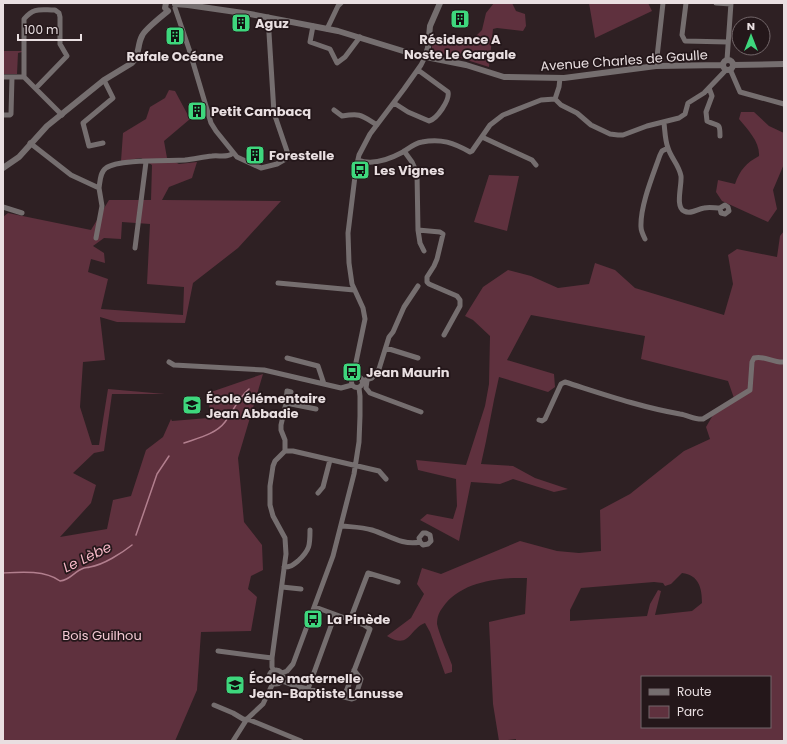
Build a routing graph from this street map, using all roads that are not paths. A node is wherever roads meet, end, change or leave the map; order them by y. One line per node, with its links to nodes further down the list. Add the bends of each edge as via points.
1 (166, 3): 10 (street, via 165,8)
2 (341, 3): 13 (street)
3 (440, 3): 16 (street, via 430,26)
4 (663, 3): 18 (street)
5 (686, 3): 15 (street, via 682,35 685,41)
6 (716, 3): 7 (street)
7 (731, 4): 15 (street)
8 (174, 5): 9 (street, Avenue Charles de Gaulle); 10 (street, via 172,11); 42 (street, via 208,116)
9 (215, 6): 11 (street, Avenue Charles de Gaulle)
10 (168, 11): 25 (street, via 142,35 136,59)
11 (268, 17): 12 (street, Avenue Charles de Gaulle); 42 (street, via 274,114 289,157 262,168)
12 (313, 26): 13 (street, Avenue Charles de Gaulle); 14 (street, via 310,42 330,49 337,63 345,57)
13 (327, 29): 14 (street, Avenue Charles de Gaulle)
14 (360, 37): 16 (street, Avenue Charles de Gaulle)
15 (728, 42): 19 (street)
16 (425, 57): 20 (street); 24 (street, Avenue Charles de Gaulle, via 466,65 504,77)
17 (784, 64): 19 (street, Avenue Charles de Gaulle)
18 (656, 66): 19 (street, Avenue Charles de Gaulle); 24 (street, Avenue Charles de Gaulle)
19 (728, 66): 27 (street); 30 (street, via 740,92)
20 (418, 70): 29 (street); 29 (street, via 448,92 448,98 436,118 429,120)
21 (3, 77): 22 (street)
22 (12, 77): 23 (street); 32 (street, via 11,114)
23 (24, 77): 26 (street); 26 (street, via 24,19 32,10 55,10 60,17 60,44 67,56)
24 (560, 78): 28 (street)
25 (104, 80): 33 (street); 39 (street, via 113,98 83,123 90,146)
26 (36, 88): 33 (street)
27 (709, 88): 34 (street, via 688,102 685,114); 36 (street, via 712,96 706,112 707,121 718,124)
28 (555, 99): 34 (street, via 591,125 610,134 623,135); 37 (street, via 541,100 503,115 490,124)
29 (394, 103): 35 (street)
30 (784, 104)
31 (334, 110): 35 (street, via 342,116 362,115)
32 (3, 115)
33 (62, 115): 38 (street)
34 (664, 123): 40 (street)
35 (377, 125): 43 (street)
36 (720, 136)
37 (482, 137): 41 (street, via 470,152 454,143 431,141 417,143); 45 (street)
38 (30, 143): 46 (street, via 14,161); 47 (street, via 71,175)
39 (103, 143)
40 (668, 148): 49 (street, via 680,174 681,210 691,212 704,208); 53 (street, via 662,151 650,182 641,227)
41 (404, 151): 43 (street, via 394,157 375,162); 51 (street, via 417,173)
42 (233, 153): 44 (street)
43 (358, 160): 58 (street, via 348,241 350,278)
44 (146, 162): 47 (street, via 111,165 104,169); 54 (street)
45 (536, 164)
46 (3, 168)
47 (99, 188): 52 (street, via 102,206)
48 (3, 207): 50 (street)
49 (720, 208)
50 (22, 213)
51 (418, 230): 55 (street); 59 (street, via 443,234 437,259 427,279 429,284 457,296 460,300 460,306)
52 (96, 238)
53 (645, 239)
54 (135, 248)
55 (424, 251)
56 (278, 283): 58 (street)
57 (418, 286): 60 (street, via 404,307)
58 (354, 290): 65 (street, via 365,319 355,367)
59 (444, 335)
60 (386, 348): 62 (street); 66 (street, via 375,376)
61 (288, 358): 67 (street, via 318,366)
62 (418, 358)
63 (169, 362): 67 (street, via 174,365 264,370)
64 (784, 362): 74 (street, via 754,358 750,390 700,420 565,382 560,384 545,419)
65 (357, 377): 66 (street); 68 (street, via 352,379)
66 (365, 381): 69 (street); 73 (street, via 366,390 370,393)
67 (324, 384): 68 (street, via 341,388)
68 (352, 385): 69 (street)
69 (359, 388): 77 (street, via 360,416)
70 (291, 392): 71 (street, via 287,391)
71 (286, 403): 72 (street); 75 (street, via 281,426)
72 (316, 409)
73 (421, 412)
74 (539, 420)
75 (285, 451): 76 (street); 83 (street, via 275,461 270,486 273,516 285,538)
76 (330, 460): 77 (street); 79 (street, via 323,487)
77 (355, 466): 78 (street, via 379,471); 80 (street)
78 (386, 479)
79 (318, 493)
80 (342, 526): 82 (street, via 373,530 408,543); 87 (street)
81 (310, 530): 83 (street, via 307,553 292,566)
82 (420, 542)
83 (284, 567): 85 (street)
84 (398, 582): 89 (street, via 368,573)
85 (282, 587): 86 (street); 91 (street)
86 (301, 590)
87 (315, 607): 88 (street); 94 (street, via 293,664)
88 (335, 615): 89 (street); 97 (street)
89 (350, 620): 93 (street, via 370,629)
90 (218, 651): 91 (street)
91 (272, 658): 92 (street)
92 (274, 670): 94 (street); 96 (street, via 270,677)
93 (354, 670): 98 (street); 98 (street, via 361,679 355,698)
94 (282, 673): 95 (street)
95 (282, 681): 96 (street, via 278,684); 97 (street)
96 (273, 683): 100 (street, via 263,704)
97 (308, 689): 98 (street)
98 (344, 697)
99 (214, 705): 100 (street)
100 (247, 720): 101 (street); 102 (street)
101 (233, 741)
102 (301, 741)

